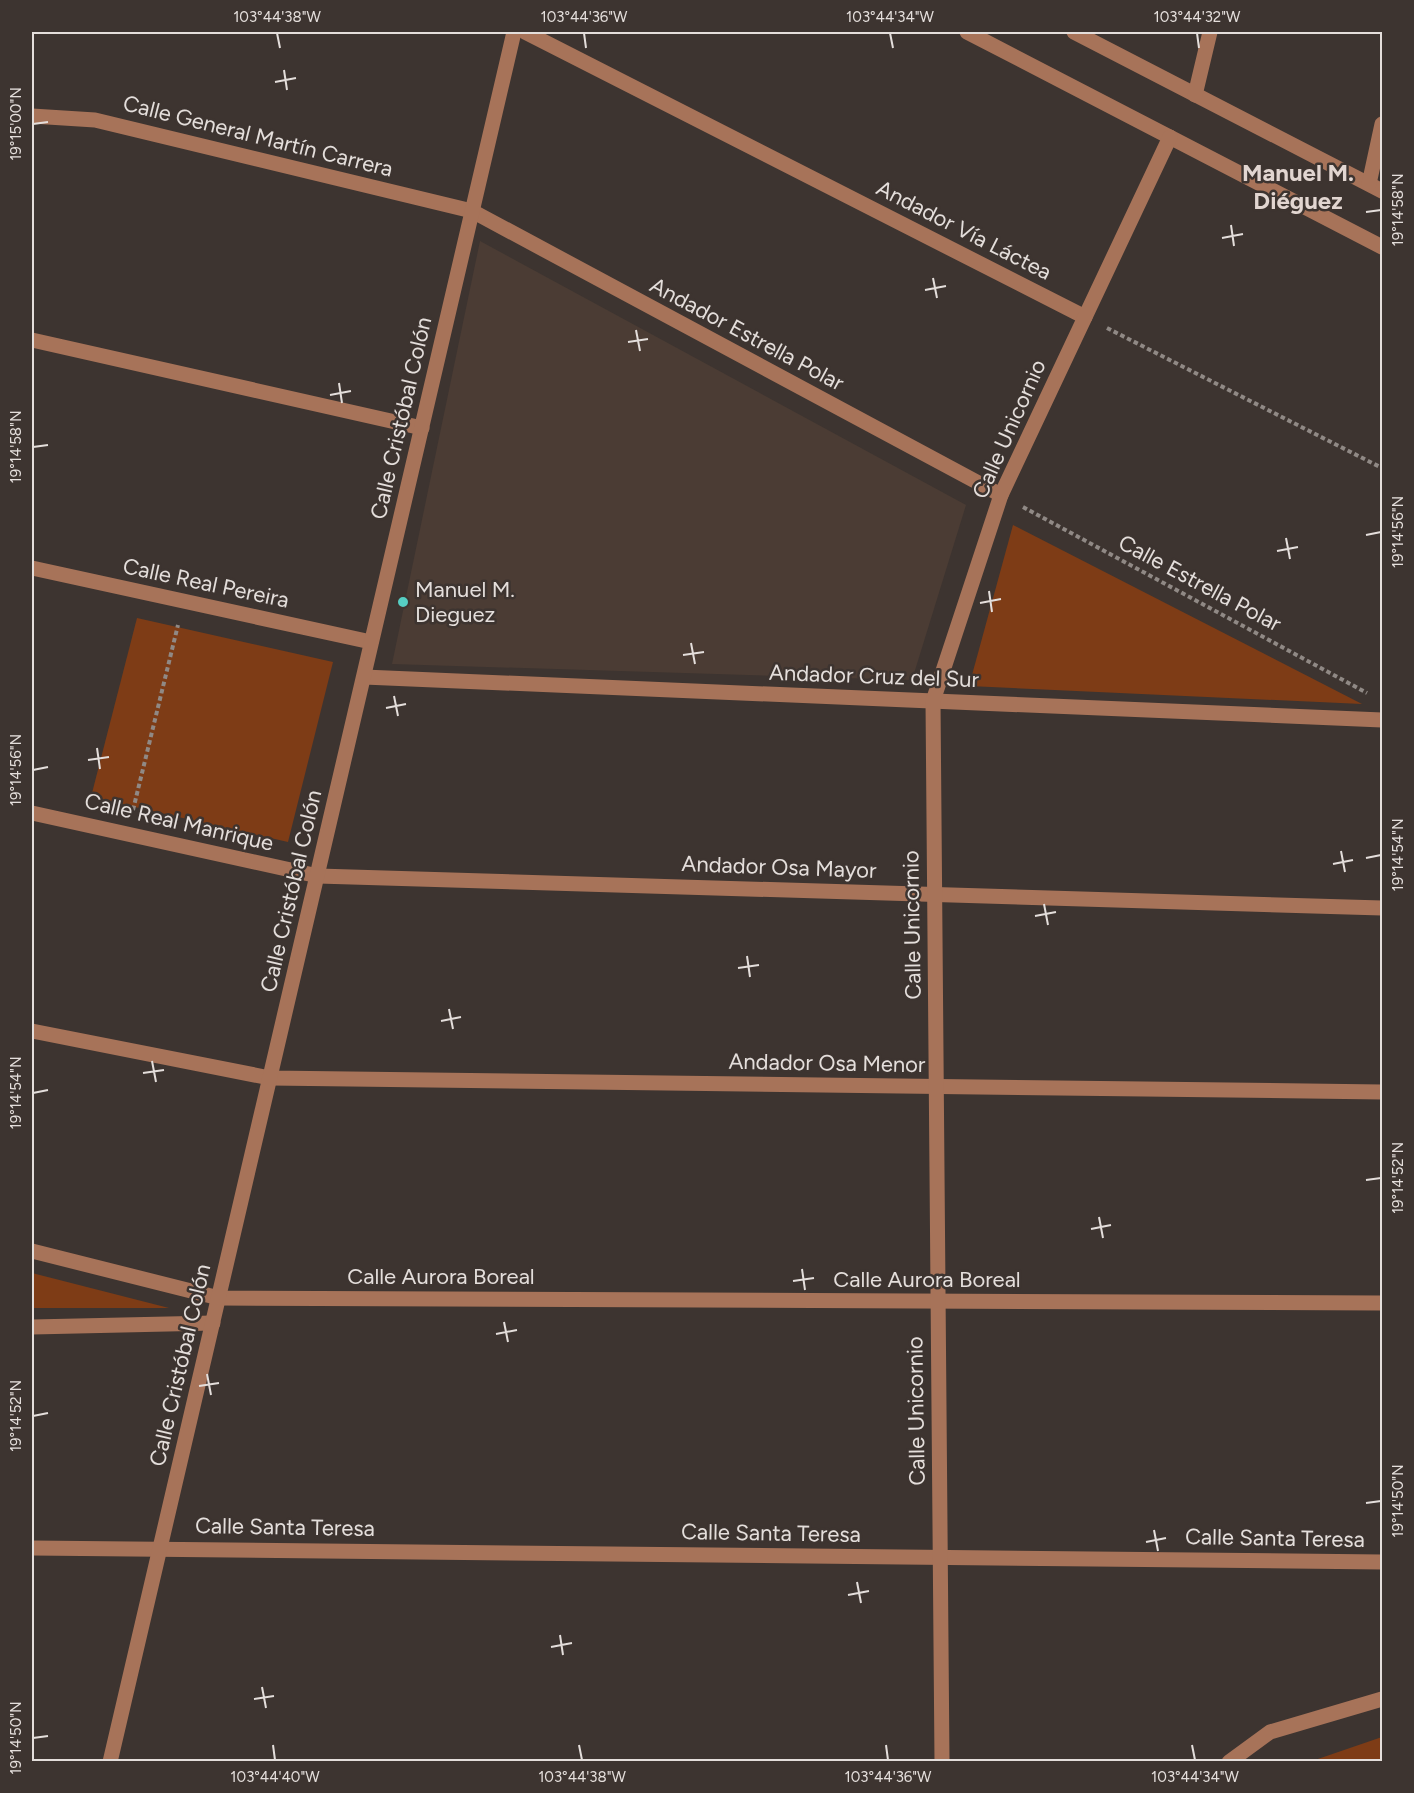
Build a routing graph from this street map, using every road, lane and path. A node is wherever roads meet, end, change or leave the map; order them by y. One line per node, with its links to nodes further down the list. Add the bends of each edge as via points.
1 (514, 32): 12 (street, Calle Cristóbal Colón)
2 (525, 32): 14 (street, Andador Vía Láctea)
3 (967, 32): 6 (street)
4 (1074, 32): 7 (street)
5 (1210, 32): 7 (street)
6 (987, 36): 10 (street)
7 (1195, 95): 11 (street)
8 (32, 116): 12 (street, Calle General Martín Carrera, via 95,120)
9 (1383, 124): 11 (street)
10 (1170, 137): 13 (street); 14 (street, Calle Unicornio)
11 (1376, 188)
12 (472, 211): 16 (street, Calle Cristóbal Colón); 18 (street, Andador Estrella Polar)
13 (1383, 247)
14 (1085, 316): 17 (path); 18 (street, Calle Unicornio)
15 (32, 340): 16 (street)
16 (422, 428): 21 (street, Calle Cristóbal Colón)
17 (1383, 468)
18 (1001, 495): 23 (path, Calle Estrella Polar); 24 (street, Calle Unicornio)
19 (32, 568): 20 (street, Calle Real Pereira)
20 (184, 601): 21 (street, Calle Real Pereira); 27 (path)
21 (371, 642): 22 (street, Calle Cristóbal Colón)
22 (364, 677): 24 (street, Andador Cruz del Sur); 28 (street, Calle Cristóbal Colón)
23 (1372, 695)
24 (933, 701): 25 (street, Andador Cruz del Sur); 29 (street, Calle Unicornio)
25 (1383, 720)
26 (32, 813): 27 (street, Calle Real Manrique)
27 (127, 834): 28 (street, Calle Real Manrique)
28 (318, 876): 29 (street, Andador Osa Mayor); 32 (street, Calle Cristóbal Colón)
29 (934, 894): 30 (street, Andador Osa Mayor); 33 (street, Calle Unicornio)
30 (1383, 908)
31 (32, 1031): 32 (street, Andador Osa Menor)
32 (270, 1078): 33 (street, Andador Osa Menor); 36 (street, Calle Cristóbal Colón)
33 (936, 1086): 34 (street, Andador Osa Menor); 37 (street, Calle Unicornio)
34 (1383, 1092)
35 (32, 1251): 36 (street, Calle Aurora Boreal)
36 (219, 1298): 37 (street, Calle Aurora Boreal); 39 (street, Calle Cristóbal Colón)
37 (938, 1301): 38 (street, Calle Aurora Boreal); 43 (street, Calle Unicornio)
38 (1383, 1303)
39 (213, 1323): 40 (street); 42 (street, Calle Cristóbal Colón)
40 (32, 1327)
41 (32, 1548): 42 (street, Calle Santa Teresa)
42 (160, 1548): 43 (street, Calle Santa Teresa); 46 (street, Calle Cristóbal Colón)
43 (940, 1557): 44 (street, Calle Santa Teresa); 47 (street, Calle Unicornio)
44 (1383, 1562)
45 (1383, 1699): 48 (street, via 1270,1732)
46 (110, 1761)
47 (942, 1761)
48 (1229, 1761)

